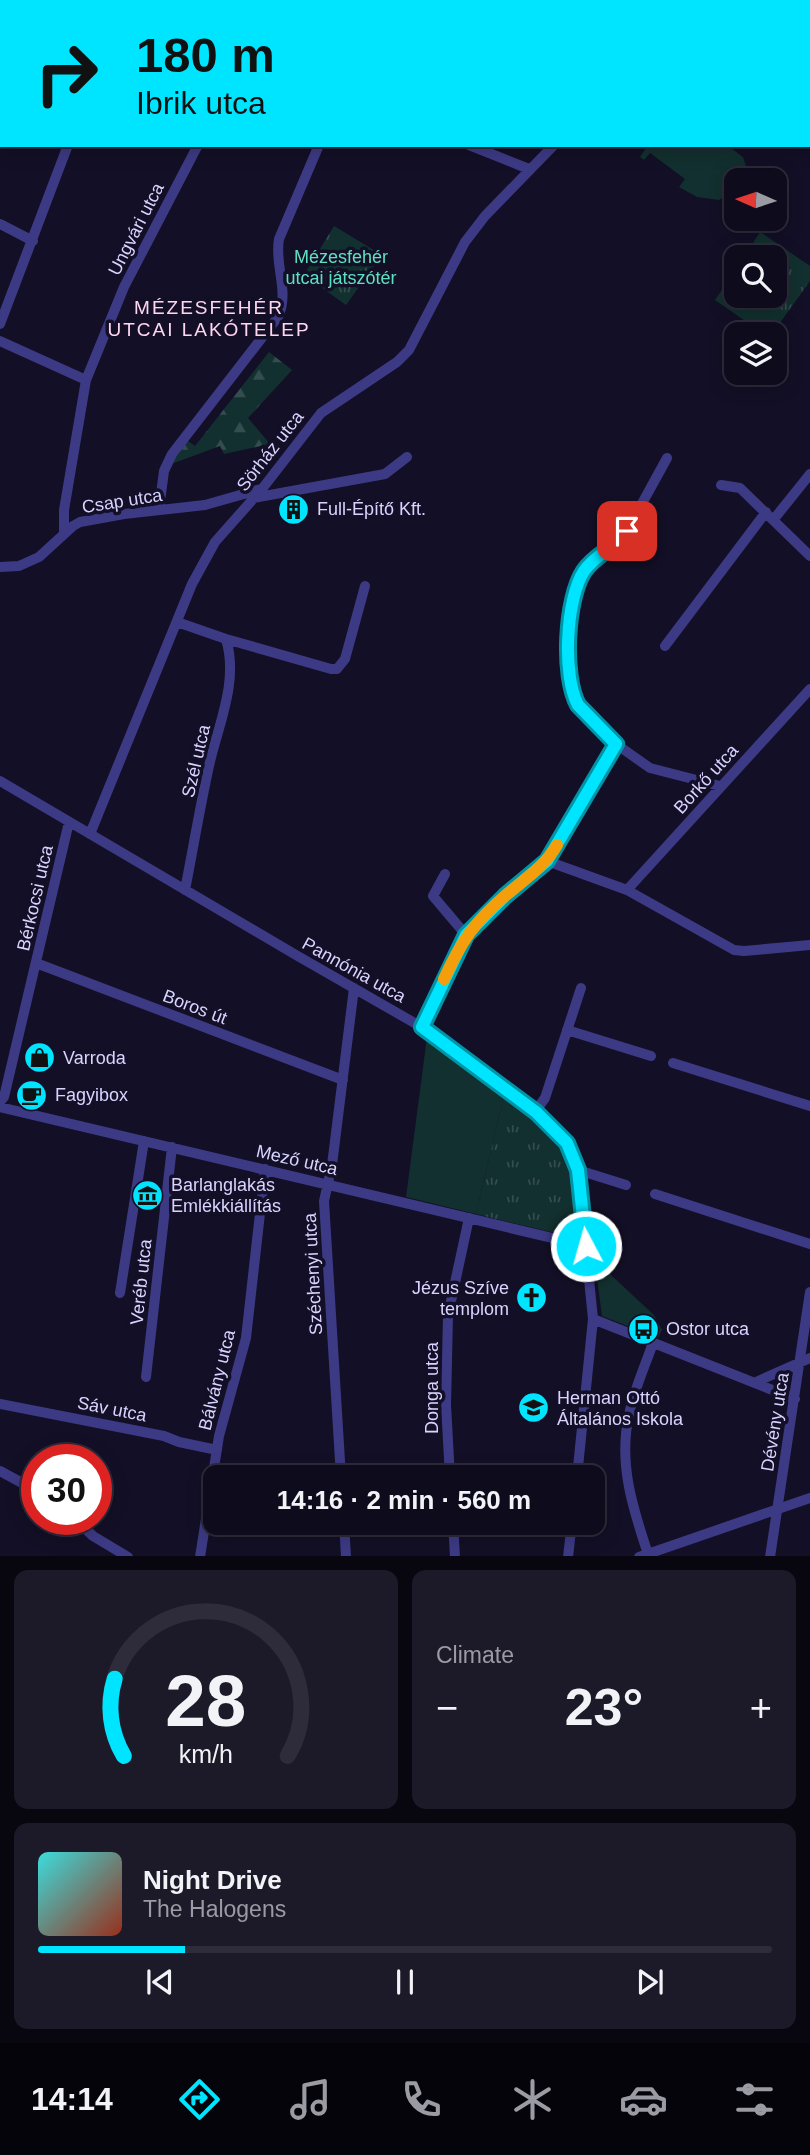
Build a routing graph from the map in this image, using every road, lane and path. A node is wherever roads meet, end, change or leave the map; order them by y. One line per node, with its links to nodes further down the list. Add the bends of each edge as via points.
1 (63, 147): 8 (street)
2 (197, 147): 11 (street, Ungvári utca, via 124,287)
3 (318, 147): 18 (street, via 279,239 282,309 167,463)
4 (473, 147): 6 (street)
5 (552, 147): 6 (street, Sörház utca)
6 (529, 169): 16 (street, Sörház utca, via 464,242 409,350 321,413)
7 (0, 224): 8 (street)
8 (33, 240): 9 (street)
9 (0, 324)
10 (0, 341): 11 (street)
11 (86, 380): 20 (street, Ungvári utca)
12 (407, 457): 17 (street, via 385,474)
13 (667, 458): 28 (street, via 622,540 597,556 575,590 569,656 574,698)
14 (810, 474): 19 (street)
15 (721, 485): 19 (street, via 740,488)
16 (261, 489): 17 (street, Sörház utca); 18 (street, Csap utca, via 205,505)
17 (253, 498): 24 (street, Sörház utca, via 215,542)
18 (159, 509): 20 (street, Csap utca, via 93,519)
19 (770, 516): 21 (street); 26 (street)
20 (64, 533): 22 (street, Csap utca, via 27,563)
21 (810, 556)
22 (0, 568)
23 (365, 586): 25 (street, via 345,659 337,669)
24 (177, 622): 25 (street); 32 (street, Sörház utca)
25 (226, 639): 35 (street, Szél utca, via 229,698 209,766)
26 (665, 646)
27 (810, 690): 30 (street, Borkő utca)
28 (616, 744): 30 (street, via 650,768); 33 (street)
29 (0, 780): 31 (street, Pannónia utca)
30 (720, 786): 36 (street, Borkő utca)
31 (69, 822): 32 (street, Pannónia utca); 39 (street, Bérkocsi utca)
32 (90, 834): 35 (street, Pannónia utca)
33 (547, 861): 36 (street); 37 (street)
34 (445, 874): 37 (street, via 433,896)
35 (186, 890): 40 (street, Pannónia utca)
36 (627, 890): 38 (street, via 734,950)
37 (466, 935): 42 (street)
38 (810, 945)
39 (36, 962): 46 (street, Boros út); 47 (street, Bérkocsi utca)
40 (354, 988): 42 (street, Pannónia utca); 46 (street, Széchenyi utca)
41 (581, 988): 43 (street)
42 (422, 1027): 49 (street, Pannónia utca)
43 (568, 1030): 44 (street); 49 (street)
44 (651, 1056)
45 (673, 1063): 48 (street)
46 (342, 1080): 54 (street, Széchenyi utca)
47 (0, 1105): 50 (street, Mező utca)
48 (810, 1106)
49 (536, 1112): 53 (street, Pannónia utca, via 567,1143)
50 (144, 1141): 51 (street, Mező utca); 61 (street)
51 (172, 1147): 52 (street, Mező utca); 65 (street, Veréb utca)
52 (265, 1169): 54 (street, Mező utca); 69 (street, Bálvány utca, via 246,1338)
53 (578, 1170): 55 (street); 59 (street, Pannónia utca)
54 (328, 1184): 57 (street, Mező utca); 70 (street, Széchenyi utca, via 324,1200)
55 (626, 1185)
56 (655, 1194): 58 (street)
57 (469, 1218): 59 (street, Mező utca); 71 (street, Donga utca, via 448,1315)
58 (810, 1244)
59 (586, 1246): 62 (street, Pannónia utca)
60 (810, 1292): 64 (street, Dévény utca)
61 (120, 1293)
62 (593, 1320): 63 (street); 72 (street, Pannónia utca)
63 (653, 1343): 66 (street); 81 (street, via 628,1417 626,1446 630,1498)
64 (805, 1360): 66 (street); 67 (street, Dévény utca)
65 (146, 1377)
66 (756, 1382): 67 (street)
67 (795, 1399): 76 (street, Dévény utca)
68 (0, 1404): 69 (street, Sáv utca)
69 (217, 1450): 83 (street, Bálvány utca)
70 (340, 1465)
71 (449, 1465)
72 (578, 1465)
73 (0, 1471): 74 (street)
74 (21, 1483)
75 (810, 1498): 76 (street)
76 (776, 1510): 81 (street); 87 (street, Dévény utca)
77 (92, 1535): 82 (street)
78 (345, 1535): 84 (street)
79 (454, 1535): 85 (street)
80 (570, 1535): 86 (street)
81 (643, 1555)
82 (128, 1556)
83 (201, 1556)
84 (346, 1556)
85 (455, 1556)
86 (568, 1556)
87 (770, 1556)

